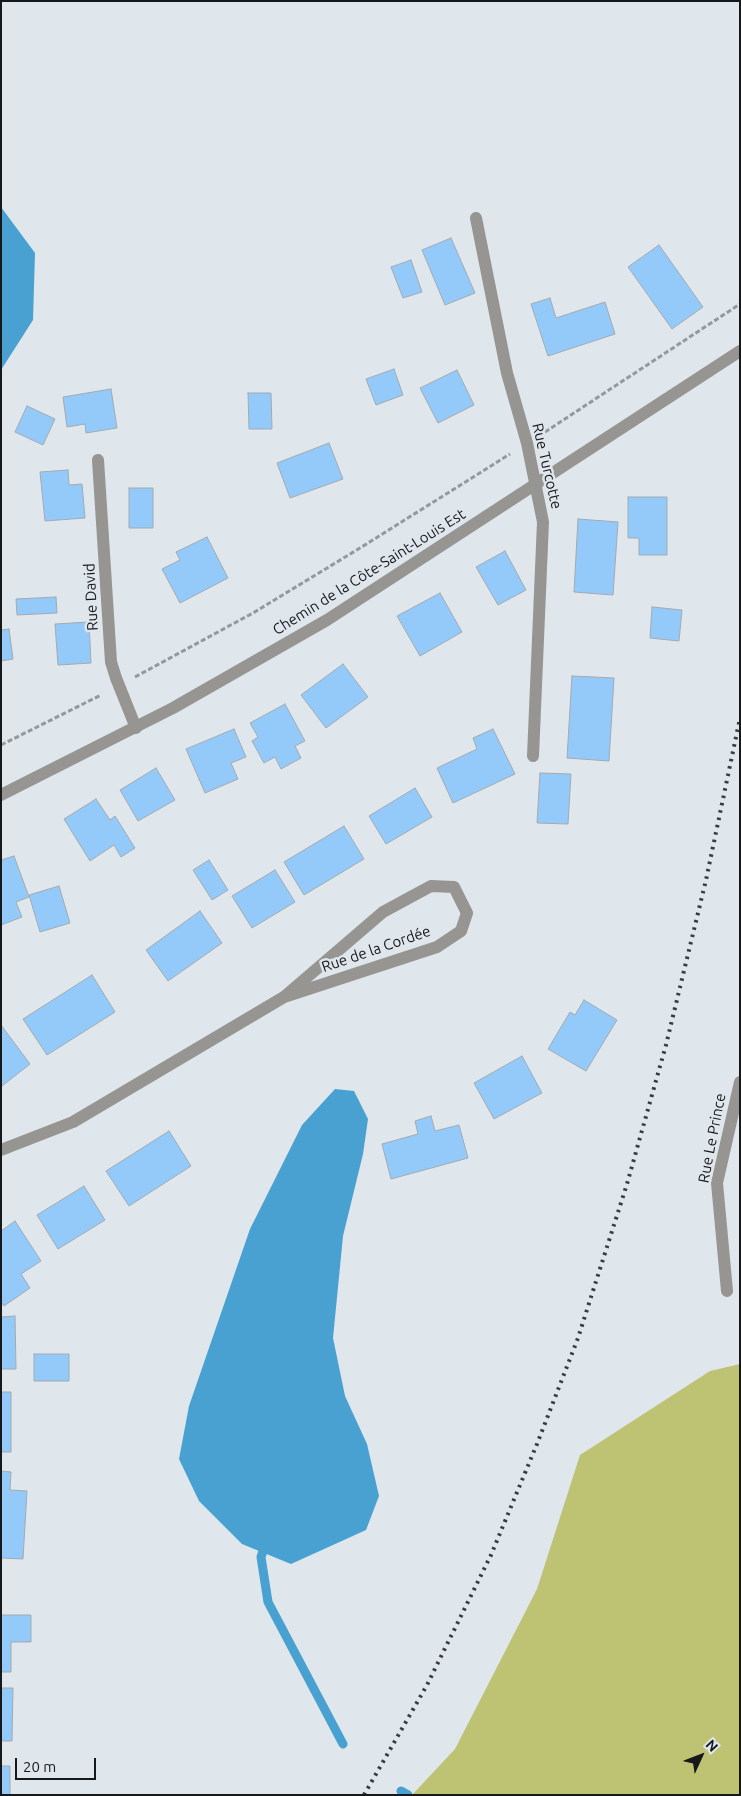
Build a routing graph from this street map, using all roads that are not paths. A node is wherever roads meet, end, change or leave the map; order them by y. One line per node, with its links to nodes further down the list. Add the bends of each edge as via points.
1 (476, 218): 4 (street, Rue Turcotte, via 506,373)
2 (740, 351): 4 (street, Chemin de la Côte-Saint-Louis Est)
3 (98, 460): 5 (street, Rue David, via 112,662)
4 (536, 484): 5 (street, Chemin de la Côte-Saint-Louis Est, via 327,620); 6 (street, Rue Turcotte, via 543,522)
5 (136, 728): 7 (street, Chemin de la Côte-Saint-Louis Est)
6 (533, 756)
7 (1, 795)
8 (284, 997): 8 (street, Rue de la Cordée, via 437,947 460,931 467,914 454,887 431,886 383,912); 10 (street, Rue de la Cordée, via 73,1122)
9 (740, 1082): 11 (street, Rue Le Prince, via 717,1183)
10 (1, 1150)
11 (727, 1291)

